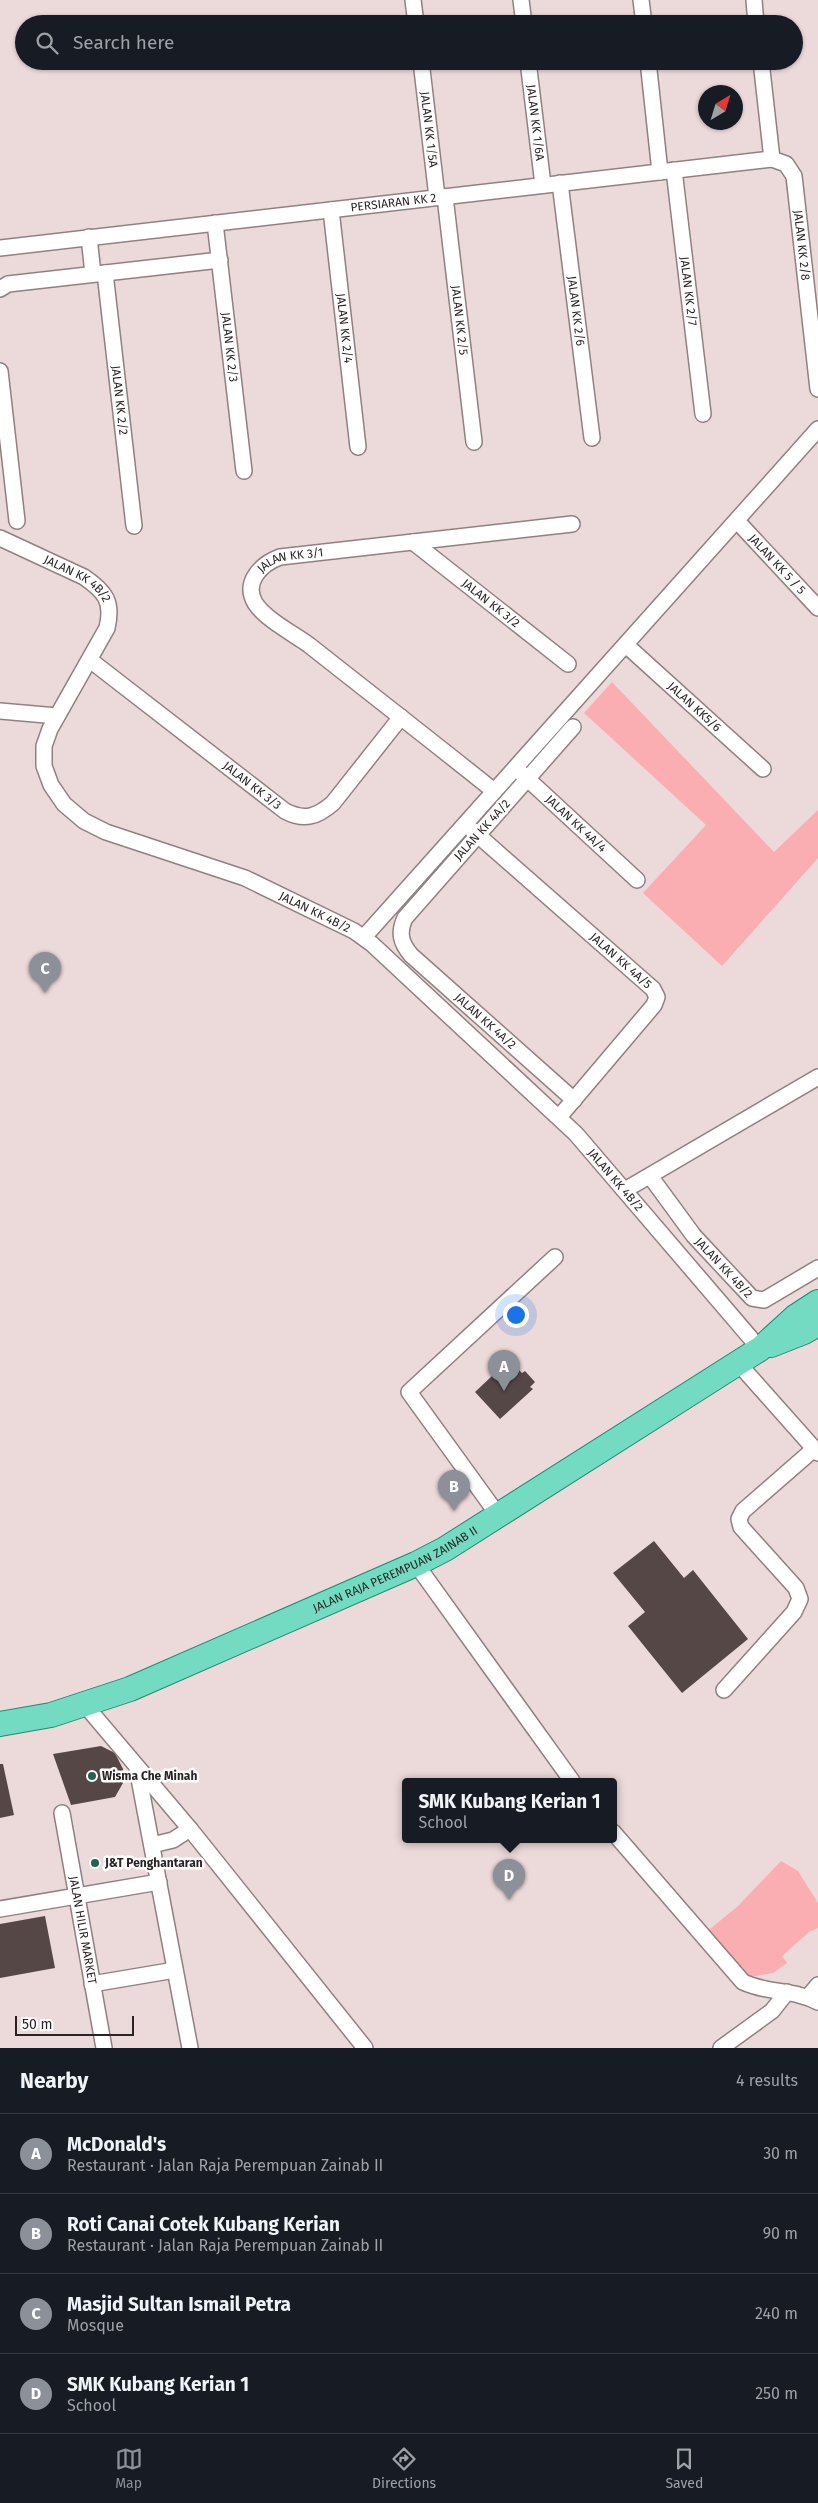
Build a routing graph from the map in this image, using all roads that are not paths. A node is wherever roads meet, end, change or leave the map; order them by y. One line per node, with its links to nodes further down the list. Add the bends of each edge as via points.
1 (413, 0): 5 (street)
2 (521, 0): 6 (street)
3 (641, 0): 7 (street)
4 (754, 0): 8 (street)
5 (415, 15)
6 (523, 15)
7 (643, 15)
8 (755, 15)
9 (421, 70): 17 (street, JALAN KK 1/5A)
10 (529, 70): 16 (street, JALAN KK 1/6A)
11 (650, 70): 14 (street, JALAN KK 2/7)
12 (763, 70): 13 (street, JALAN KK 2/8)
13 (779, 161): 14 (street, PERSIARAN KK 2); 26 (street, JALAN KK 2/8, via 794,176)
14 (667, 171): 15 (street, PERSIARAN KK 2); 27 (street, JALAN KK 2/7)
15 (560, 183): 16 (street, PERSIARAN KK 2); 29 (street, JALAN KK 2/6)
16 (543, 185): 17 (street, PERSIARAN KK 2)
17 (441, 197): 18 (street, PERSIARAN KK 2); 30 (street, JALAN KK 2/5)
18 (331, 210): 19 (street, PERSIARAN KK 2); 32 (street, JALAN KK 2/4)
19 (216, 223): 20 (street, PERSIARAN KK 2); 22 (street, JALAN KK 2/3)
20 (88, 238): 21 (street, PERSIARAN KK 2); 23 (street, JALAN KK 2/2)
21 (0, 248)
22 (220, 260): 23 (street); 33 (street, JALAN KK 2/3)
23 (99, 274): 24 (street, via 8,284); 37 (street, JALAN KK 2/2)
24 (0, 289)
25 (0, 371): 31 (street)
26 (818, 389)
27 (703, 414)
28 (818, 431): 34 (street)
29 (592, 438)
30 (474, 442)
31 (4, 443): 35 (street)
32 (358, 446)
33 (244, 471)
34 (736, 520): 40 (street, JALAN KK 5 / 5); 41 (street)
35 (17, 521)
36 (572, 524): 39 (street, JALAN KK 3/1)
37 (134, 526)
38 (0, 538): 42 (street, JALAN KK 4B/2, via 84,577 107,598 111,613 107,628)
39 (413, 542): 43 (street, JALAN KK 3/2); 46 (street, JALAN KK 3/1, via 280,558 258,570 251,592 263,612)
40 (818, 608)
41 (626, 644): 48 (street); 49 (street, JALAN KK5/6)
42 (90, 660): 45 (street, JALAN KK 4B/2); 46 (street, JALAN KK 3/3, via 297,817 310,817 333,803)
43 (568, 664)
44 (0, 712): 45 (street)
45 (58, 716): 56 (street, JALAN KK 4B/2, via 44,746 44,766 51,785 64,804 84,821 106,832 245,878)
46 (401, 717): 51 (street, JALAN KK 3/1)
47 (573, 727): 50 (street, JALAN KK 4A/2)
48 (515, 768): 50 (street, JALAN KK 4A/4); 51 (street)
49 (762, 769)
50 (528, 780): 53 (street, JALAN KK 4A/2); 54 (street, JALAN KK 4A/4)
51 (494, 791): 52 (street)
52 (465, 824): 53 (street, JALAN KK 4A/5); 56 (street)
53 (478, 835): 55 (street, JALAN KK 4A/2, via 405,918); 58 (street, JALAN KK 4A/5, via 653,989 657,997 654,1005)
54 (637, 880)
55 (400, 938): 56 (street); 58 (street, JALAN KK 4A/2, via 411,956)
56 (368, 941): 59 (street, JALAN KK 4B/2)
57 (818, 1077): 60 (street)
58 (574, 1100): 59 (street, JALAN KK 4A/5)
59 (560, 1116): 61 (street, JALAN KK 4B/2)
60 (650, 1176): 61 (street); 63 (street, JALAN KK 4B/2, via 694,1236 752,1298 764,1300)
61 (625, 1190): 66 (street, JALAN KK 4B/2)
62 (555, 1257): 69 (street, via 409,1392)
63 (818, 1268)
64 (818, 1302): 66 (main road, JALAN RAJA PEREMPUAN ZAINAB II, via 795,1317)
65 (818, 1324): 66 (main road, JALAN RAJA PEREMPUAN ZAINAB II)
66 (760, 1349): 67 (main road, JALAN RAJA PEREMPUAN ZAINAB II)
67 (738, 1363): 68 (street); 69 (main road, JALAN RAJA PEREMPUAN ZAINAB II)
68 (816, 1451): 71 (street, via 738,1519 741,1528 796,1588 800,1599 794,1612)
69 (498, 1515): 70 (main road, JALAN RAJA PEREMPUAN ZAINAB II)
70 (416, 1564): 72 (main road, JALAN RAJA PEREMPUAN ZAINAB II); 75 (street)
71 (724, 1690)
72 (84, 1706): 73 (main road, JALAN RAJA PEREMPUAN ZAINAB II); 74 (street)
73 (0, 1724)
74 (137, 1767): 77 (street); 79 (street)
75 (570, 1778)
76 (62, 1813): 81 (street, JALAN HILIR MARKET)
77 (190, 1829): 79 (street, via 173,1840); 90 (street)
78 (617, 1837): 86 (street, via 743,1982 759,1990)
79 (152, 1845): 80 (street)
80 (159, 1882): 81 (street); 83 (street)
81 (77, 1896): 82 (street); 84 (street, JALAN HILIR MARKET)
82 (0, 1909)
83 (175, 1970): 84 (street); 89 (street)
84 (92, 1984): 88 (street, JALAN HILIR MARKET)
85 (818, 1985): 87 (street)
86 (787, 1992): 87 (street); 91 (street, via 772,2011)
87 (813, 1999)
88 (104, 2048)
89 (190, 2048)
90 (365, 2048)
91 (721, 2048)

